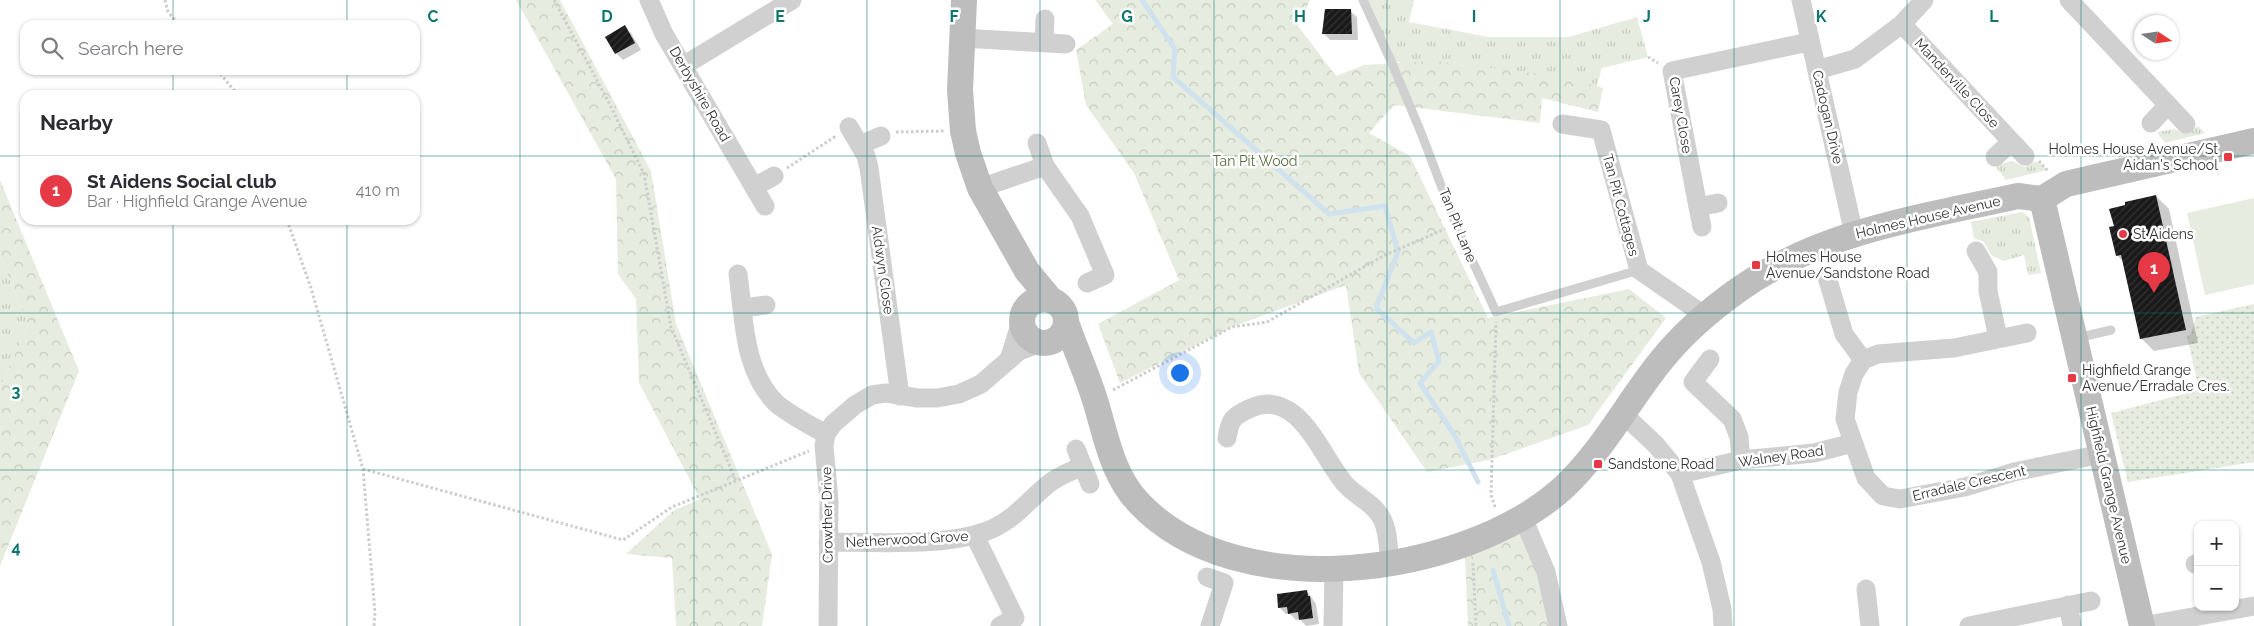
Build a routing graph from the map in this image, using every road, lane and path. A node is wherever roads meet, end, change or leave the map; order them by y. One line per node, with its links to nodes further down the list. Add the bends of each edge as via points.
1 (165, 0): 11 (path, via 168,12)
2 (554, 0): 79 (path, via 644,174 671,327)
3 (648, 0): 17 (street, Derbyshire Road)
4 (792, 0): 17 (street)
5 (964, 0): 13 (street)
6 (1363, 0): 42 (lane, Tan Pit Lane, via 1422,134)
7 (1801, 0): 15 (street, Cadogan Drive)
8 (1924, 0): 12 (street)
9 (2069, 0): 21 (street)
10 (1045, 19): 14 (street)
11 (175, 20)
12 (1902, 24): 18 (street, via 1855,59); 29 (street, Manderville Close)
13 (962, 38): 14 (street); 26 (street)
14 (1044, 42): 16 (street)
15 (1809, 42): 18 (street, Cadogan Drive); 41 (street, Carey Close, via 1672,71)
16 (1066, 44)
17 (684, 66): 36 (street, Derbyshire Road)
18 (1817, 70): 45 (street, Cadogan Drive)
19 (221, 75): 20 (path)
20 (234, 90)
21 (2168, 105): 22 (street); 24 (street)
22 (2151, 122)
23 (1562, 124): 47 (street, Tan Pit Cottages, via 1601,130)
24 (2186, 124)
25 (849, 127): 31 (street, Aldwyn Close); 35 (path)
26 (962, 130): 27 (path, via 887,133); 37 (street)
27 (881, 136): 31 (street)
28 (2254, 141): 38 (street, via 2066,184)
29 (2011, 142): 32 (street, Manderville Close); 33 (street)
30 (1037, 143): 34 (street)
31 (860, 145): 68 (street, Aldwyn Close, via 871,178)
32 (2025, 156)
33 (1995, 157)
34 (1045, 166): 37 (street); 51 (street, via 1080,216 1105,275)
35 (774, 176): 36 (street)
36 (754, 187): 40 (street, Derbyshire Road)
37 (980, 188): 48 (street)
38 (2042, 199): 45 (street, Holmes House Avenue, via 2018,196); 62 (street, Highfield Grange Avenue)
39 (1718, 203): 41 (street)
40 (765, 206)
41 (1698, 207): 44 (street, Carey Close)
42 (1456, 224): 55 (lane, Tan Pit Lane); 69 (path, via 1389,253 1267,322 1232,327)
43 (289, 225): 77 (path, via 311,288)
44 (1702, 227)
45 (1854, 234): 57 (street, Holmes House Avenue, via 1779,263)
46 (1976, 251): 61 (street, via 1996,269 1988,291)
47 (1639, 270): 55 (lane); 57 (street, Tan Pit Cottages)
48 (1027, 271): 52 (street); 56 (street)
49 (738, 274): 54 (street)
50 (1827, 277): 67 (street, via 1845,305 1844,334)
51 (1087, 283)
52 (1051, 300): 56 (street, via 1033,302); 58 (street, via 1063,308)
53 (766, 305): 54 (street)
54 (742, 308): 72 (street, via 760,384 778,404)
55 (1496, 312): 80 (path, via 1491,494)
56 (1023, 315): 63 (street, via 1024,332 1034,341); 66 (street)
57 (1704, 315): 70 (street, Holmes House Avenue, via 1661,360)
58 (1066, 322): 63 (street, via 1061,336); 64 (street, Holmes House Avenue)
59 (2112, 330): 62 (lane)
60 (2027, 333): 61 (street)
61 (1998, 338): 67 (street, via 1937,351 1878,354)
62 (2075, 339): 75 (street, Highfield Grange Avenue)
63 (1044, 343): 64 (street); 66 (street, via 1019,350)
64 (1079, 359): 69 (street, Holmes House Avenue)
65 (1710, 359): 76 (street, via 1693,382 1732,419 1740,436)
66 (1009, 360): 68 (street, via 981,384 959,394 937,398)
67 (1863, 360): 73 (street, Erradale Crescent, via 1854,374 1845,404 1845,418)
68 (900, 396): 72 (street, via 872,395 833,424)
69 (1095, 400): 85 (street, Holmes House Avenue, via 1117,472 1138,503 1160,523 1189,539 1246,560 1282,567)
70 (1623, 414): 78 (street, via 1656,445); 80 (street, Holmes House Avenue, via 1563,488)
71 (1227, 438): 84 (street, via 1230,422 1238,413 1259,404 1277,404 1292,411 1347,486 1375,508 1386,530)
72 (825, 440): 79 (path); 82 (street, Crowther Drive)
73 (1853, 443): 75 (street, Erradale Crescent, via 1866,478 1874,489 1883,496 1900,499); 76 (street, Walney Road, via 1814,453)
74 (1076, 449): 81 (street, Netherwood Grove, via 1087,475 1061,476 1014,516)
75 (2102, 454): 104 (street, Highfield Grange Avenue)
76 (1741, 460): 78 (street, Walney Road)
77 (363, 469): 79 (path, via 623,540 672,507); 95 (path)
78 (1680, 474): 101 (street, via 1712,562)
79 (736, 481)
80 (1513, 523): 83 (street, Holmes House Avenue); 100 (street, via 1546,572)
81 (975, 536): 82 (street, Netherwood Grove); 93 (street)
82 (828, 542): 96 (street, Crowther Drive)
83 (1472, 542): 84 (street, Holmes House Avenue); 99 (path)
84 (1390, 564): 85 (street, Holmes House Avenue)
85 (1334, 569): 98 (street)
86 (1223, 583): 97 (street)
87 (1866, 589): 102 (street)
88 (2091, 601): 89 (street)
89 (2068, 606): 94 (street); 103 (street)
90 (2254, 606): 91 (street)
91 (2239, 607)
92 (2210, 611): 104 (street)
93 (1012, 623)
94 (2072, 625)
95 (374, 626)
96 (828, 626)
97 (1210, 626)
98 (1333, 626)
99 (1476, 626)
100 (1558, 626)
101 (1723, 626)
102 (1870, 626)
103 (1968, 626)
104 (2142, 626)

